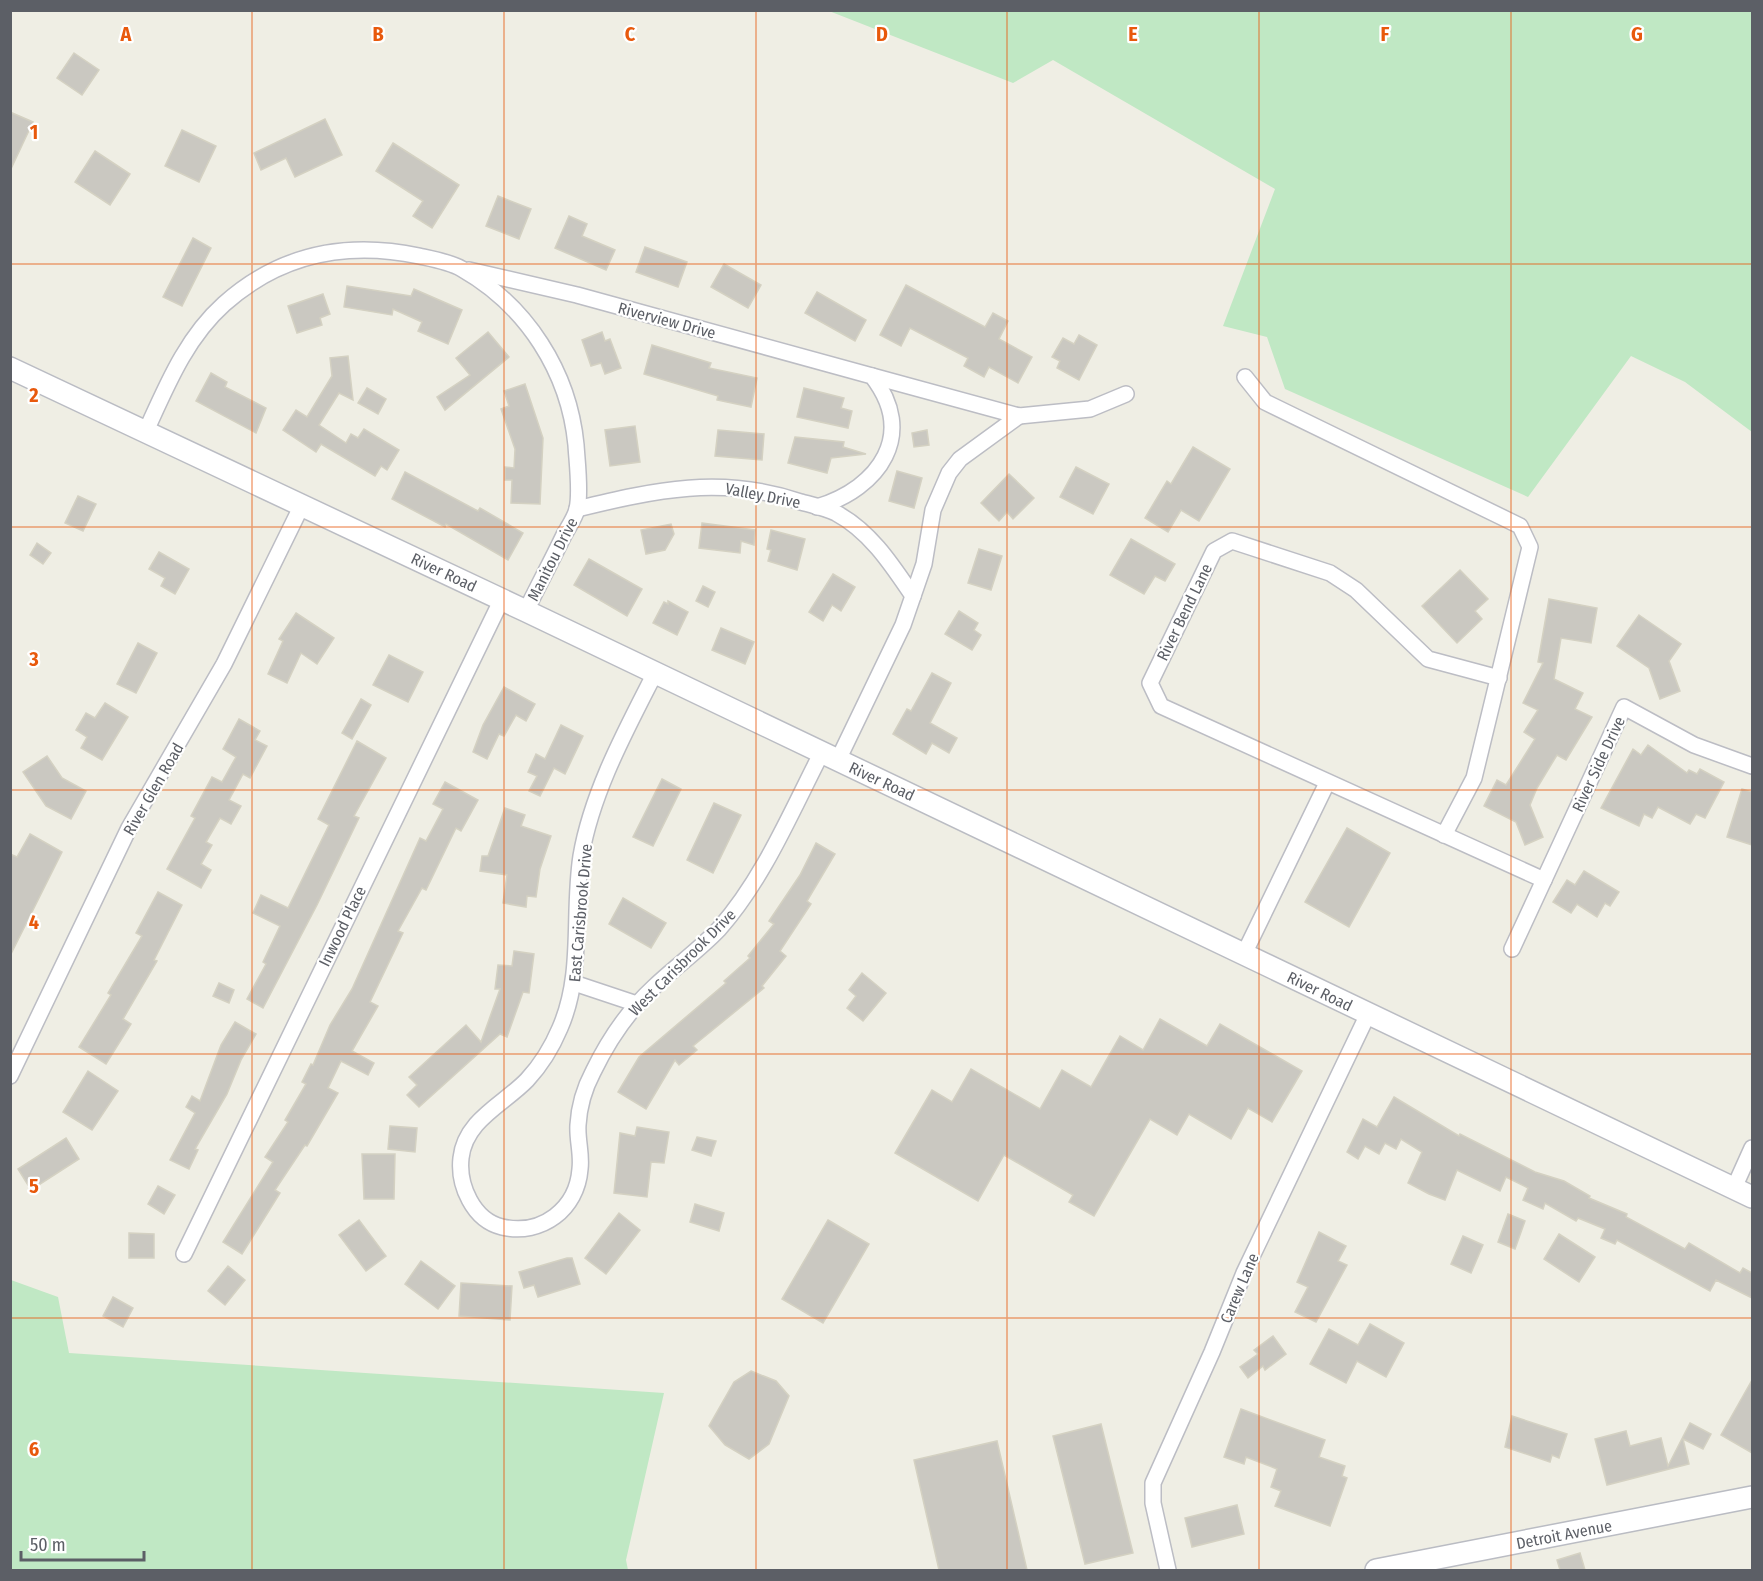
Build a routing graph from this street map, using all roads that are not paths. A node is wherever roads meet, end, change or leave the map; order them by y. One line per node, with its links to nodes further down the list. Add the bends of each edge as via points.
1 (460, 268): 3 (street, Riverview Drive, via 577,295); 7 (street, Manitou Drive, via 396,252 346,250 328,251 278,268 251,283 203,325 174,371); 10 (street, Manitou Drive, via 515,310 558,372 574,427)
2 (10, 368): 7 (street, River Road)
3 (872, 376): 6 (street, Riverview Drive); 9 (street, via 888,399 892,417 893,433 887,452 869,480 851,493)
4 (1245, 377): 15 (street, via 1265,402 1520,526 1530,547)
5 (1126, 394): 6 (street, Riverview Drive, via 1090,409)
6 (1019, 416): 11 (street, via 960,459 949,473 936,501 924,564)
7 (146, 430): 8 (street, River Road)
8 (302, 505): 12 (street, River Road); 26 (street, River Glen Road, via 224,664 129,828)
9 (817, 507): 10 (street, Valley Drive, via 774,494 706,486 653,491); 11 (street, Valley Drive, via 836,514 876,546)
10 (577, 509): 13 (street, Manitou Drive)
11 (913, 596): 16 (street, via 903,625)
12 (502, 599): 13 (street, River Road); 30 (street, Inwood Place)
13 (526, 610): 14 (street, River Road)
14 (656, 673): 16 (street, River Road); 23 (street, East Carisbrook Drive, via 625,732 591,819 582,855)
15 (1499, 678): 18 (street, River Bend Lane, via 1428,659 1356,590 1330,573 1232,541 1214,551 1150,683 1153,691 1161,706); 19 (street, via 1474,778)
16 (830, 756): 22 (street, River Road); 24 (street, West Carisbrook Drive, via 744,897 718,930)
17 (1752, 766): 20 (street, River Side Drive, via 1694,745 1624,707)
18 (1327, 783): 19 (street, River Bend Lane); 22 (street)
19 (1444, 835): 20 (street, River Bend Lane)
20 (1544, 880): 21 (street, River Side Drive)
21 (1512, 949)
22 (1244, 954): 25 (street, River Road)
23 (574, 983): 24 (street); 29 (street, East Carisbrook Drive, via 567,1012 544,1059 509,1098 471,1129 464,1145 460,1173 464,1190 472,1205)
24 (637, 1004): 29 (street, West Carisbrook Drive, via 616,1032 585,1089 577,1129 581,1166 572,1198 562,1211 535,1227 519,1229)
25 (1368, 1014): 28 (street, River Road); 34 (street, Carew Lane, via 1244,1273 1153,1483 1153,1503)
26 (10, 1076)
27 (1752, 1148): 28 (street)
28 (1743, 1192)
29 (494, 1224)
30 (184, 1254)
31 (1752, 1497): 32 (street, Detroit Avenue)
32 (1445, 1564): 33 (street, Detroit Avenue)
33 (1414, 1567): 35 (street, Detroit Avenue)
34 (1168, 1570)
35 (1376, 1570)

